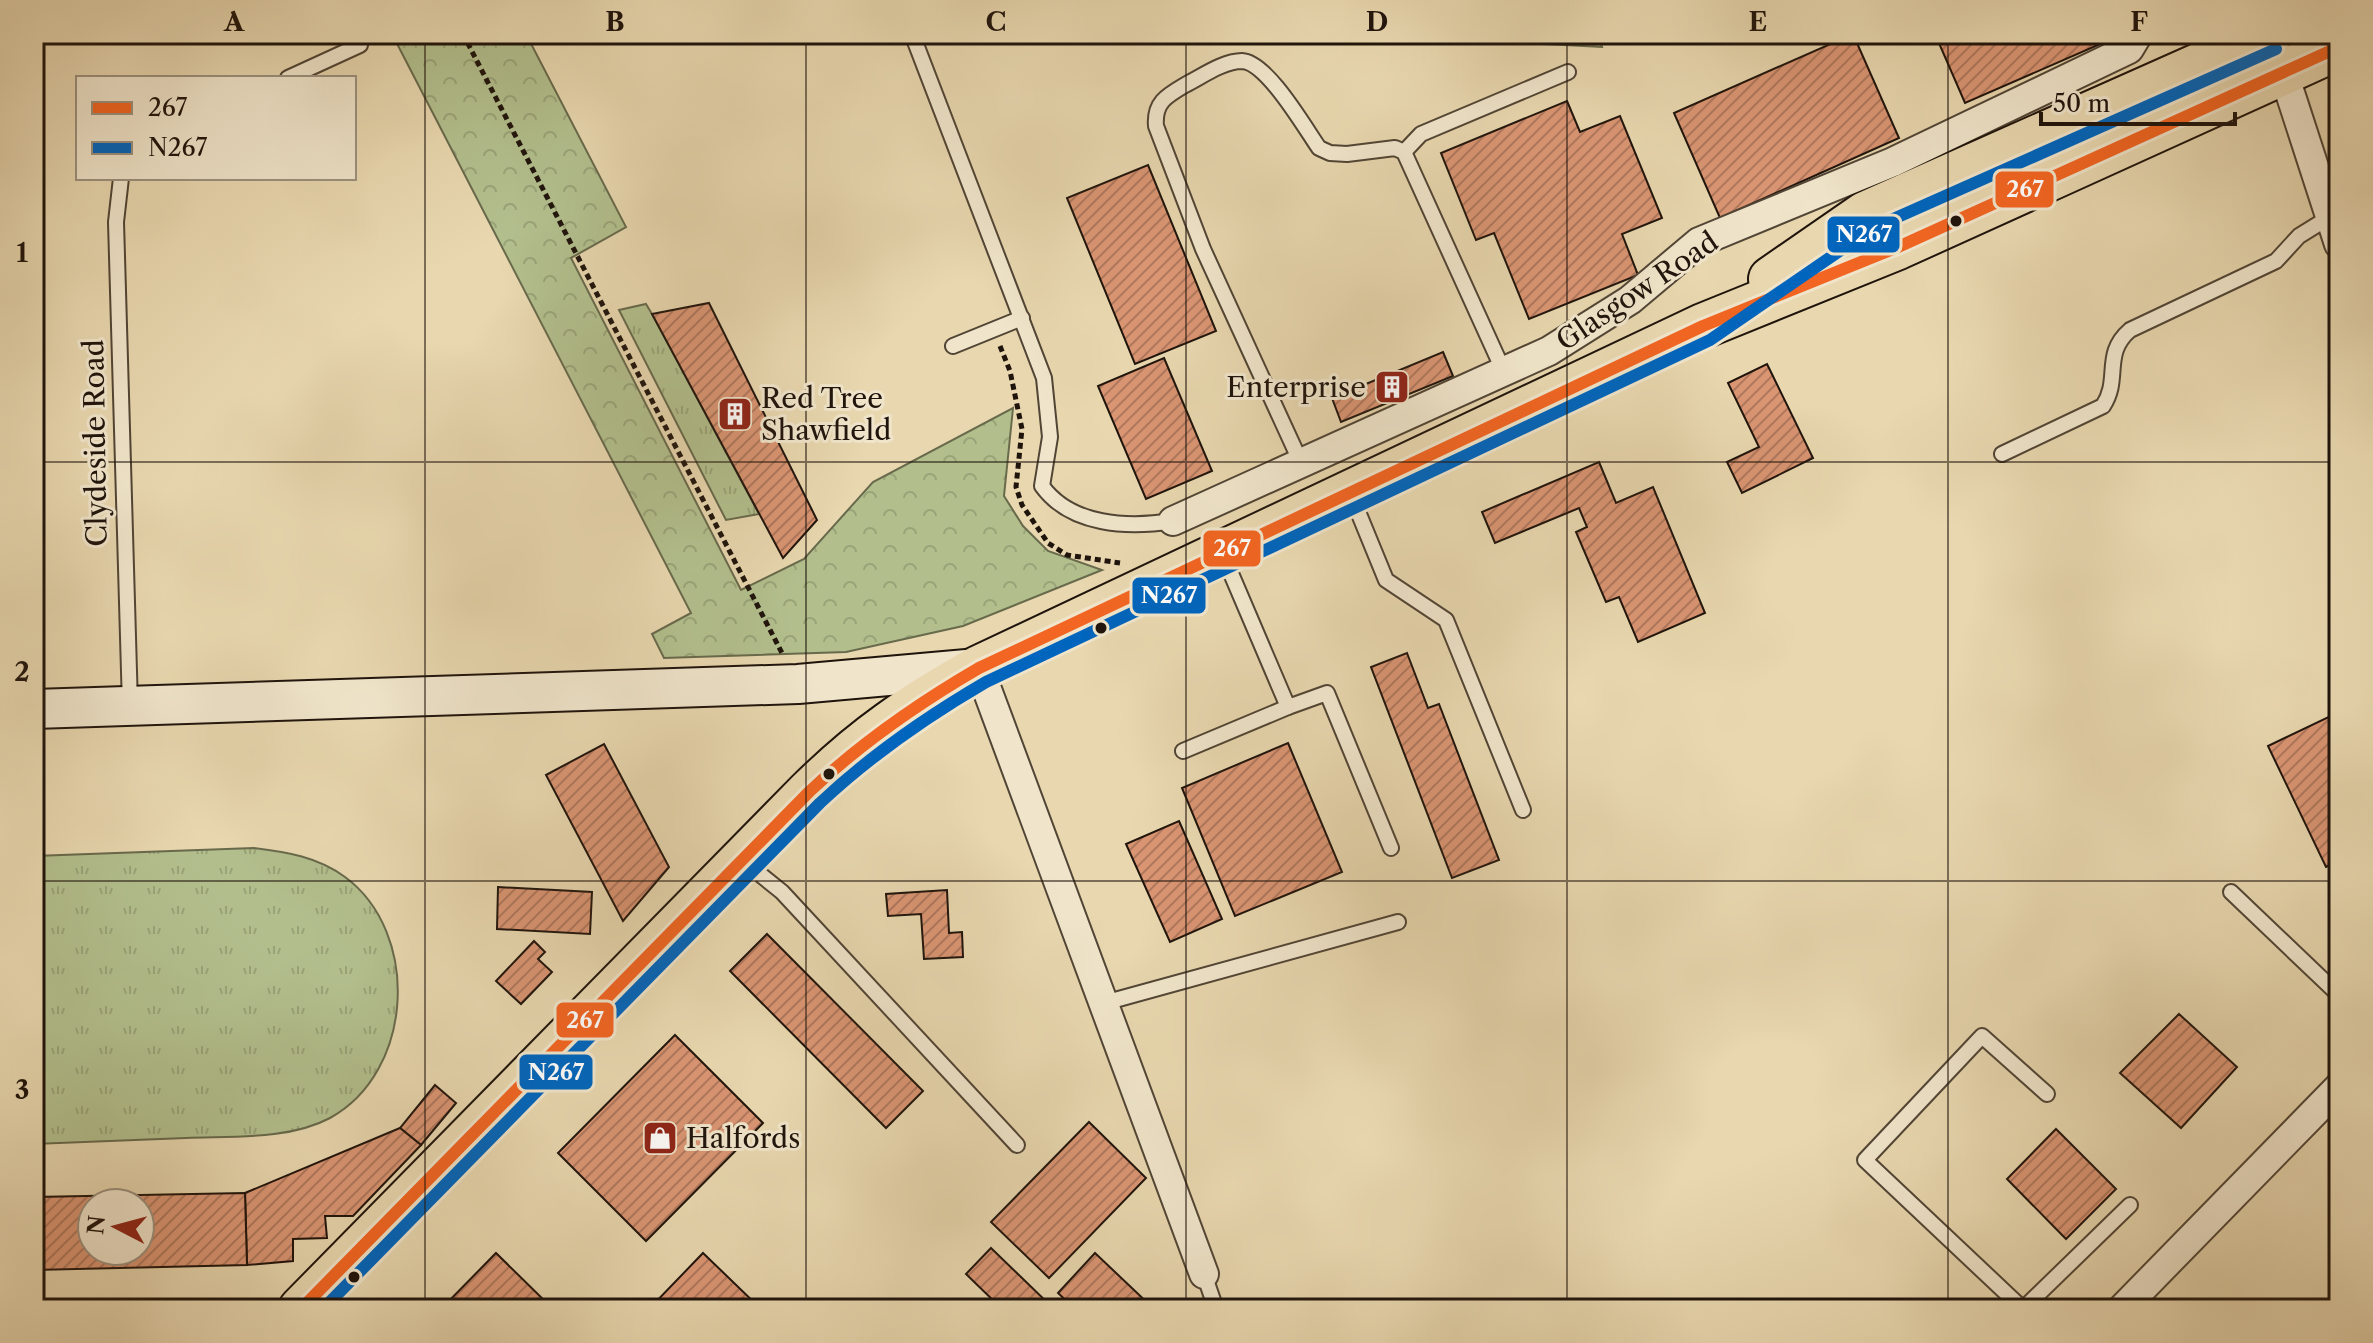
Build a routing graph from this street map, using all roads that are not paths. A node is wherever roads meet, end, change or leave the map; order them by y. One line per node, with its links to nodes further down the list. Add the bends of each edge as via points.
1 (362, 34): 7 (lane, via 360,45)
2 (2138, 34): 14 (street, Glasgow Road, via 2129,49 1907,155 1699,242 1630,300 1549,351)
3 (914, 39): 12 (lane)
4 (2275, 47): 5 (main road, Glasgow Road); 10 (street); 17 (main road, Glasgow Road, via 1865,214 1703,326)
5 (2339, 47)
6 (1568, 72): 8 (lane, via 1421,134)
7 (292, 76)
8 (1404, 152): 14 (lane); 16 (lane, via 1395,148 1330,153 1319,148 1271,81 1242,61 1215,69 1164,98 1155,112 1165,153 1203,249)
9 (121, 180): 21 (lane, Clydeside Road, via 116,237)
10 (2328, 218): 11 (street); 15 (lane, via 2299,236 2276,261 2130,330 2114,350 2109,397 2103,406)
11 (2339, 244)
12 (1022, 318): 13 (lane); 18 (lane, via 1044,378 1050,437 1042,486 1056,504 1080,515 1139,526)
13 (953, 346)
14 (1504, 372): 16 (street, Glasgow Road)
15 (2002, 454)
16 (1302, 465): 18 (street, Glasgow Road)
17 (1350, 493): 19 (main road, Glasgow Road); 25 (lane, via 1386,580 1446,620)
18 (1173, 521)
19 (1222, 553): 20 (main road, Glasgow Road); 22 (lane)
20 (979, 668): 21 (street, Glasgow Road, via 798,684); 27 (main road, via 904,710 853,749); 31 (street)
21 (130, 706): 23 (street, Glasgow Road)
22 (1288, 707): 24 (lane); 26 (lane, via 1327,693)
23 (34, 709)
24 (1183, 751)
25 (1523, 810)
26 (1391, 848)
27 (743, 861): 34 (lane, via 782,892); 37 (main road)
28 (2231, 892): 30 (lane)
29 (1398, 922): 31 (lane)
30 (2339, 995)
31 (1104, 1003): 36 (street)
32 (2339, 1087): 40 (street)
33 (2047, 1094): 39 (lane, via 1982,1036 1865,1160)
34 (1017, 1145)
35 (2130, 1205): 39 (lane)
36 (1204, 1274): 38 (lane)
37 (301, 1309)
38 (1216, 1309)
39 (2023, 1309)
40 (2122, 1309)

